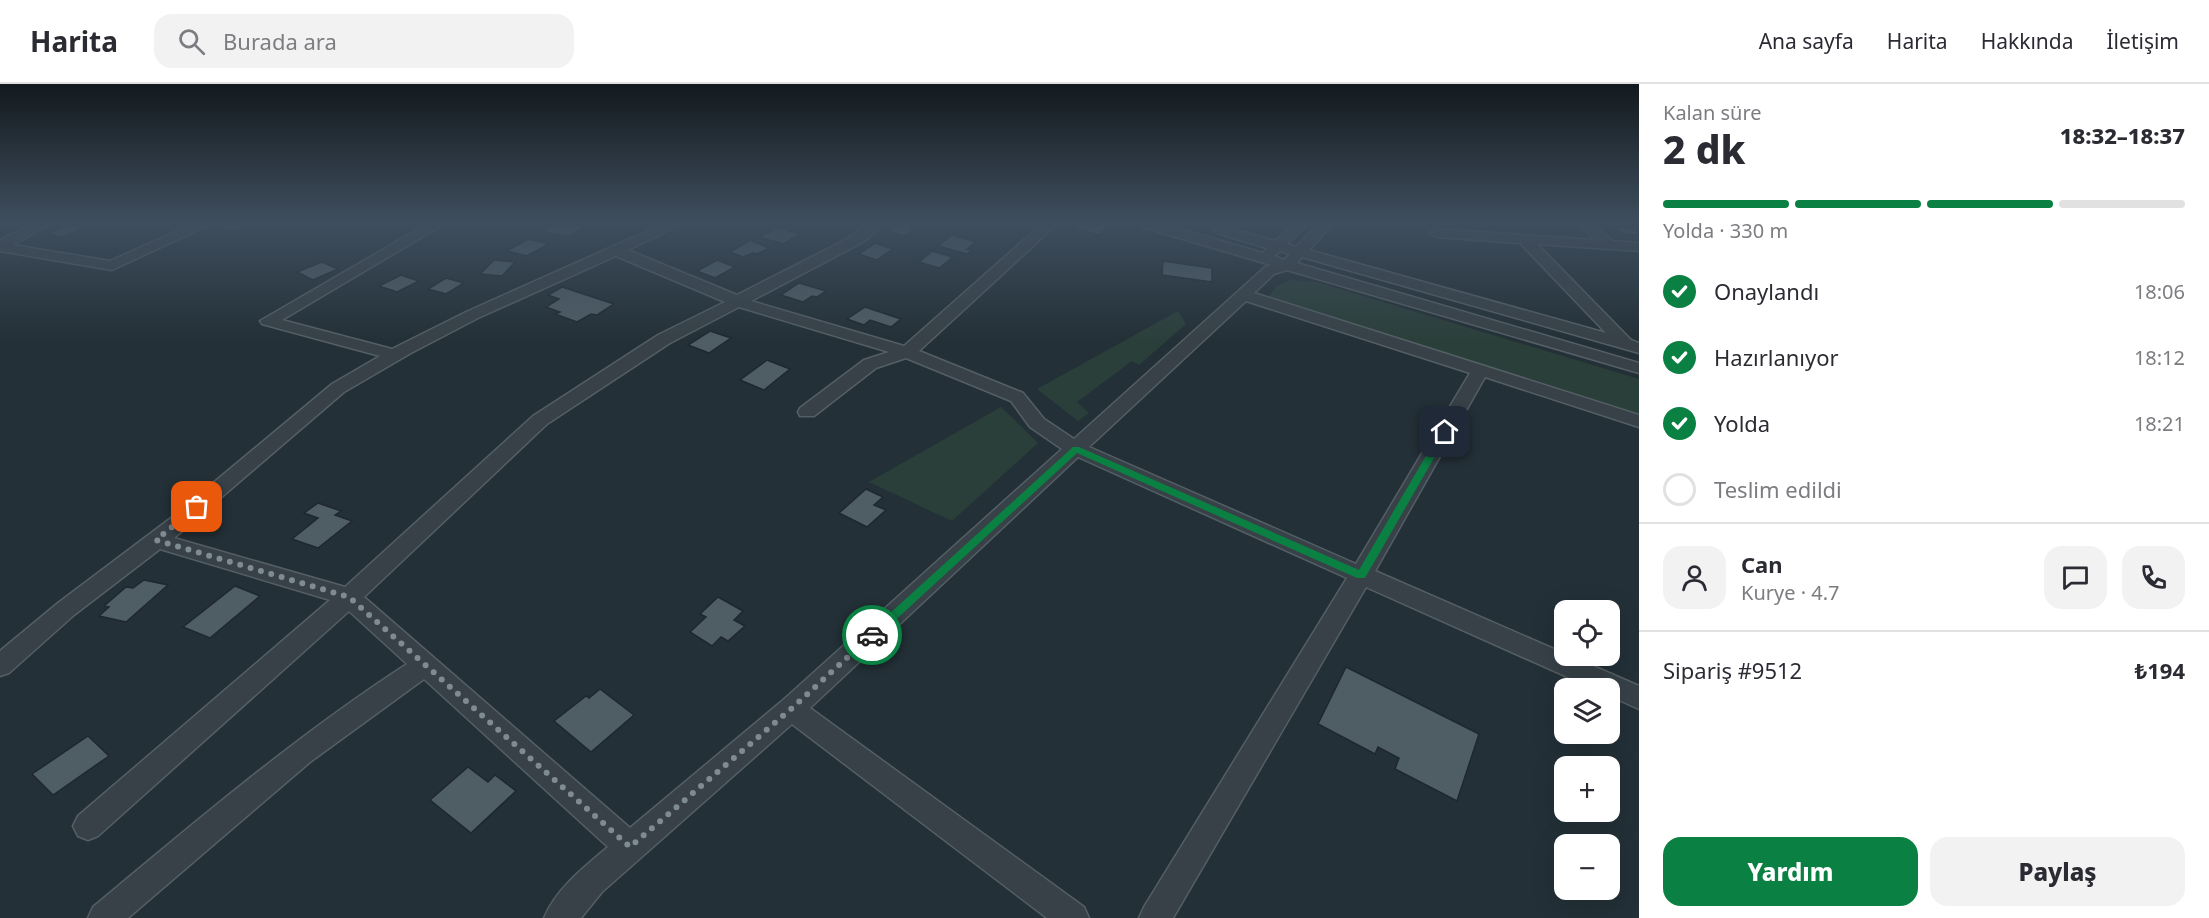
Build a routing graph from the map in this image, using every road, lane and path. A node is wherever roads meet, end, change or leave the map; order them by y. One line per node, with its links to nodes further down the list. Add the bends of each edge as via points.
1 (95, 263): 2 (street, via 112,266)
2 (119, 263)
3 (369, 263): 16 (street, via 268,321)
4 (591, 263): 16 (street, via 472,315)
5 (646, 263): 13 (street)
6 (811, 263): 13 (street)
7 (1007, 263): 15 (street)
8 (1271, 263): 11 (street)
9 (1343, 263): 14 (street)
10 (1548, 263): 14 (street)
11 (1274, 264): 12 (street); 17 (street)
12 (1244, 295): 18 (street); 21 (street)
13 (738, 302): 15 (street); 24 (street, via 663,339 540,420)
14 (1632, 346)
15 (907, 352): 19 (street, via 870,364); 21 (street, via 1017,397 1037,423)
16 (394, 355): 22 (street, via 338,388)
17 (1639, 368)
18 (1480, 370): 20 (street); 23 (street)
19 (807, 412)
20 (1639, 421)
21 (1076, 449): 23 (street); 28 (street)
22 (156, 540): 24 (street); 26 (street)
23 (1361, 575): 27 (street); 34 (street)
24 (349, 597): 25 (street); 29 (street)
25 (425, 665): 30 (street); 31 (street, via 328,730)
26 (0, 666)
27 (1639, 698)
28 (791, 709): 30 (street); 33 (street)
29 (88, 826)
30 (630, 847): 32 (street, via 591,880)
31 (104, 918)
32 (560, 918)
33 (1073, 918)
34 (1155, 918)

